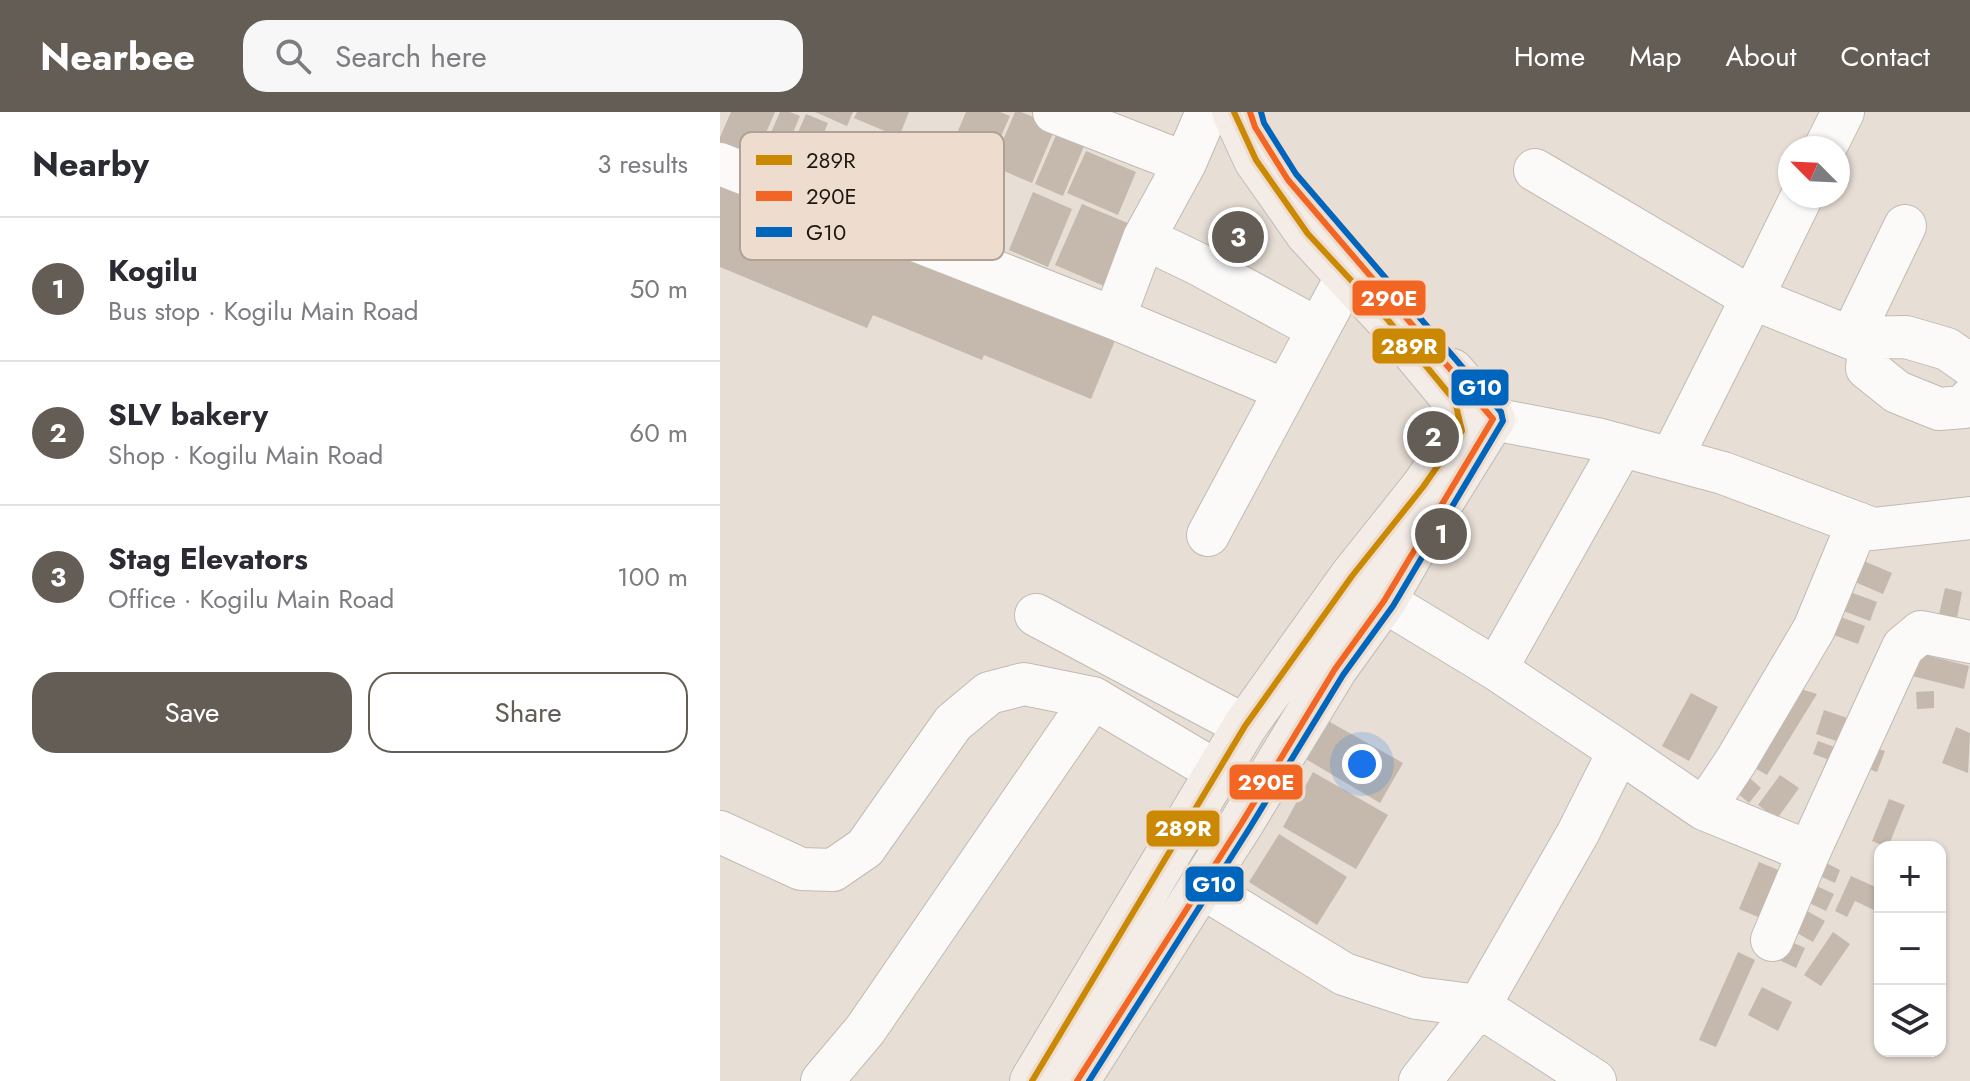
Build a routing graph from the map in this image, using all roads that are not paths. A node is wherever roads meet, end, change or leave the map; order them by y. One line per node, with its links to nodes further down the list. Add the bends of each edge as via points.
1 (1054, 112): 7 (street)
2 (1207, 112): 7 (street)
3 (1234, 112): 15 (main road, via 1256,160 1308,234)
4 (1250, 112): 23 (main road, via 1288,180)
5 (1843, 112): 6 (street)
6 (1831, 136)
7 (1185, 163): 13 (street)
8 (720, 164): 10 (street)
9 (1535, 170): 16 (street)
10 (740, 172)
11 (1796, 208): 16 (street)
12 (1905, 226): 19 (street)
13 (1144, 238): 17 (street); 18 (street)
14 (966, 260): 17 (street)
15 (1347, 276): 18 (street); 23 (main road)
16 (1752, 298): 19 (street); 25 (street)
17 (1114, 318): 21 (street)
18 (1318, 329): 21 (street)
19 (1861, 338): 20 (street, via 1906,337 1947,349); 22 (street, via 1867,368 1897,392 1939,409 1964,407)
20 (1970, 365)
21 (1285, 390): 28 (street)
22 (1970, 399)
23 (1477, 420): 24 (street); 29 (main road); 33 (main road, via 1462,431)
24 (1621, 447): 25 (street); 32 (street)
25 (1671, 459): 27 (street)
26 (1970, 518): 27 (street, via 1873,529)
27 (1858, 523): 39 (street, via 1814,629)
28 (1208, 535)
29 (1384, 601): 32 (street); 35 (main road)
30 (1036, 615): 36 (street)
31 (1970, 642): 41 (street, via 1921,632 1903,647)
32 (1496, 669): 37 (street)
33 (1279, 678): 35 (main road); 36 (main road)
34 (1093, 698): 38 (street); 40 (street, via 1024,684 989,693 953,723 865,848 833,870 801,869); 45 (street, via 865,1030)
35 (1317, 702): 42 (main road)
36 (1245, 726): 38 (main road)
37 (1619, 751): 39 (street); 44 (street)
38 (1219, 773): 46 (main road)
39 (1704, 809): 41 (street)
40 (720, 832)
41 (1809, 852): 43 (street)
42 (1200, 886): 44 (street, via 1344,974 1417,998); 47 (main road)
43 (1772, 940)
44 (1479, 1006): 48 (street); 49 (street)
45 (822, 1081)
46 (1032, 1081)
47 (1077, 1081)
48 (1420, 1081)
49 (1595, 1081)

